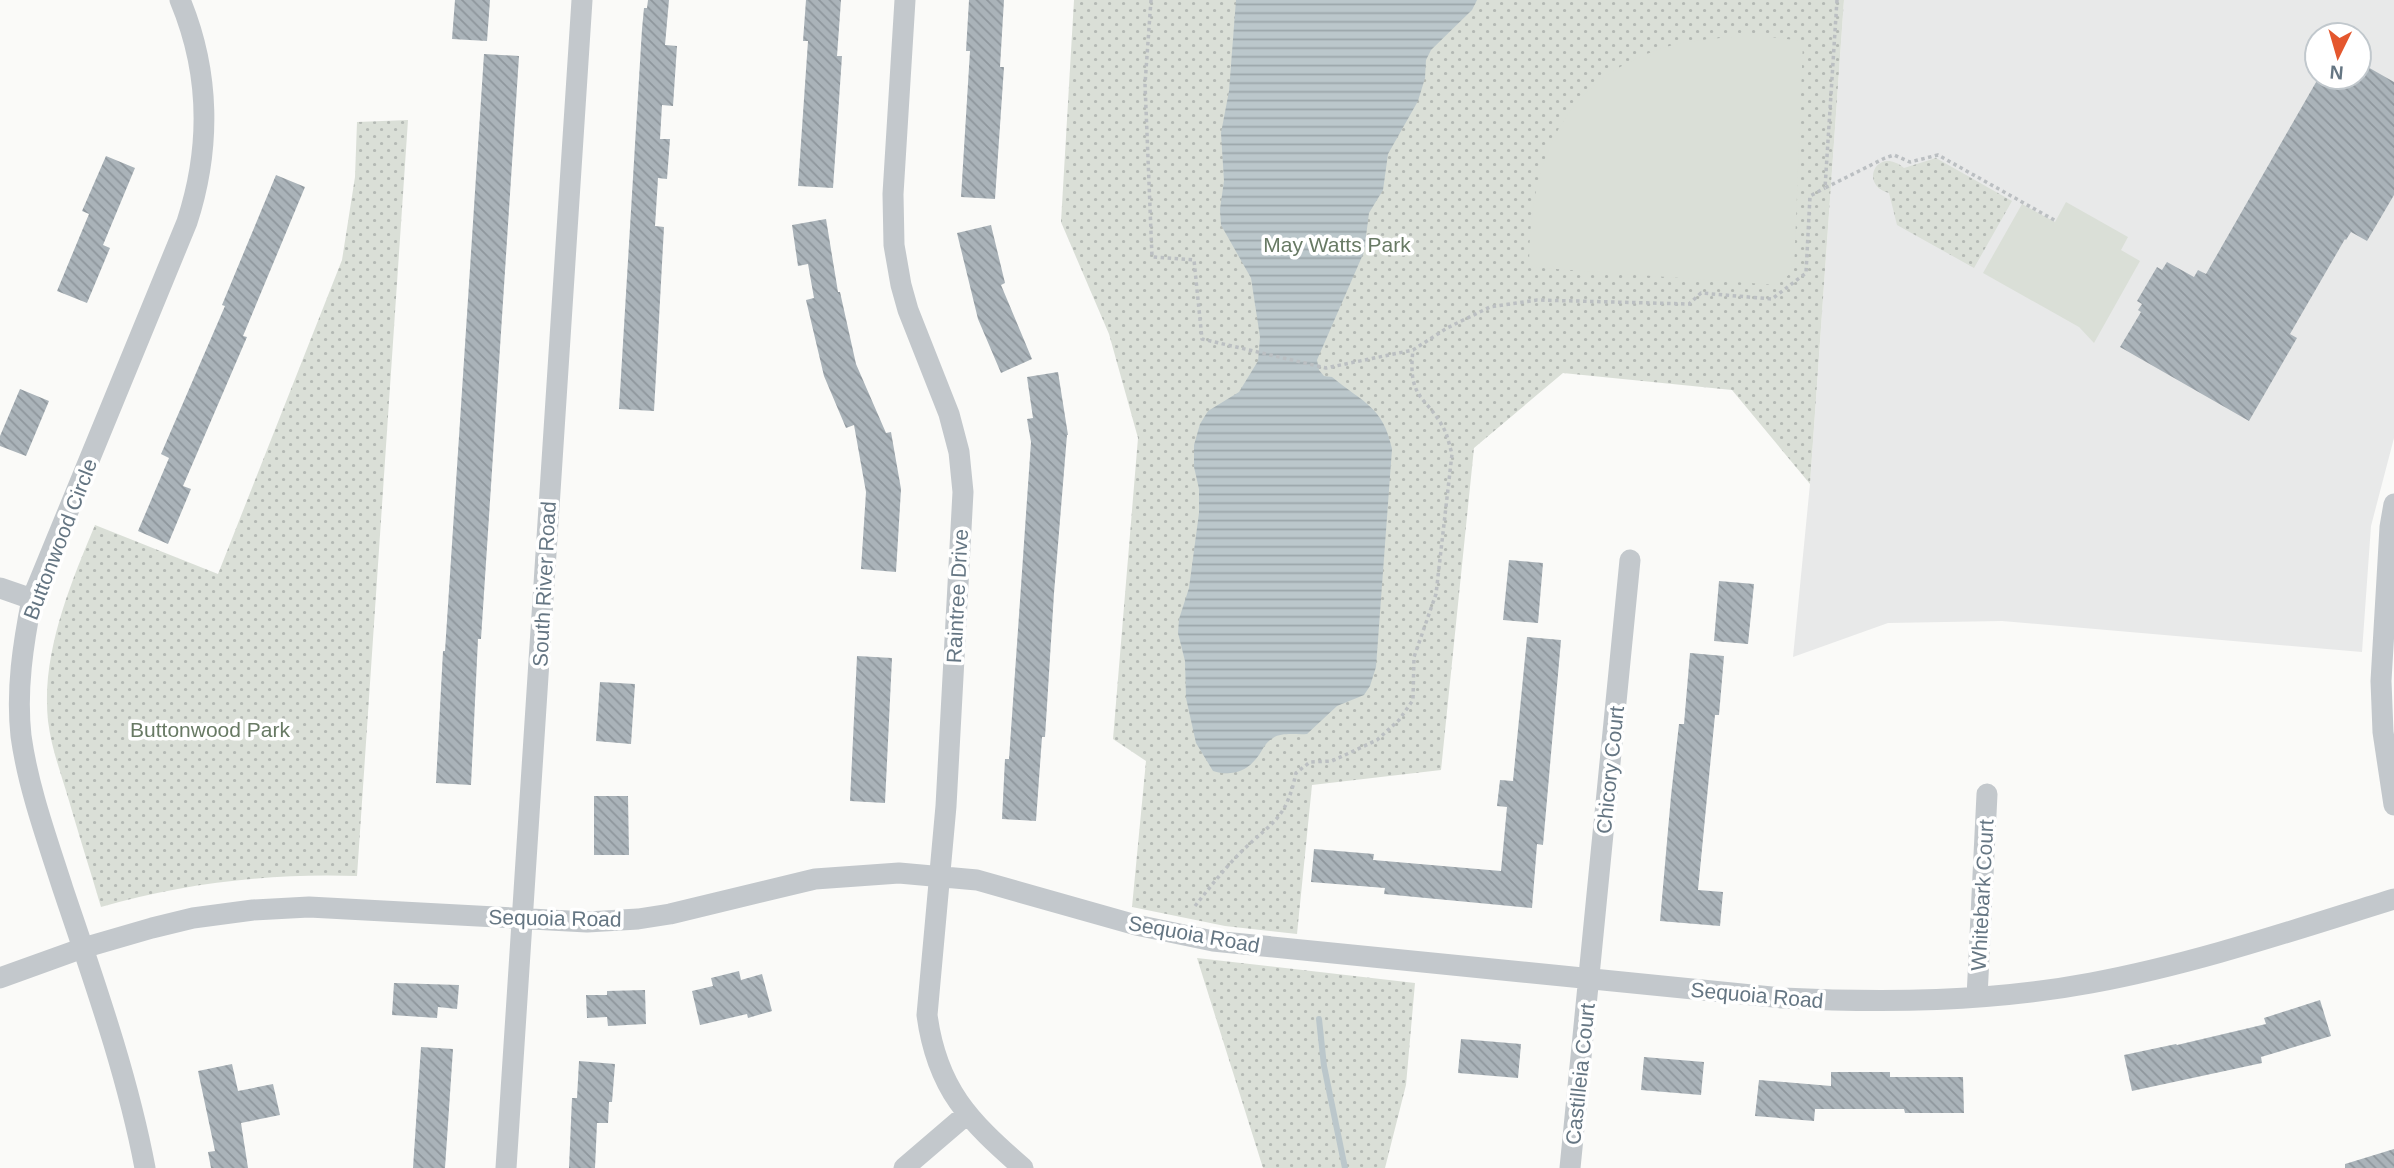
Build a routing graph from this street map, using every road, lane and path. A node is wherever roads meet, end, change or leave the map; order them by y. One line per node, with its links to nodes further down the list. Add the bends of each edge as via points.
1 (180, 0): 12 (street, Buttonwood Circle, via 197,51 205,113 195,197)
2 (582, 0): 18 (street, South River Road)
3 (905, 0): 15 (street, Raintree Drive, via 894,245 908,310 949,414 963,492)
4 (1151, 0): 8 (path, via 1145,83 1152,257 1194,260 1202,340 1326,368)
5 (1837, 0): 6 (path)
6 (1825, 188): 7 (path, via 1894,155 1910,163 1938,155); 8 (path, via 1810,196 1806,272 1772,299 1701,293 1689,303 1537,300 1490,307)
7 (2056, 221)
8 (1413, 350): 17 (path, via 1415,392 1445,432 1452,454 1436,594 1414,657 1413,700 1377,740 1332,761 1310,762 1296,773 1283,812 1221,873)
9 (2394, 504): 14 (street, via 2381,681)
10 (1630, 560): 21 (street, Chicory Court)
11 (0, 588): 12 (street)
12 (32, 599): 19 (street, Buttonwood Circle, via 23,641 21,733)
13 (1987, 794): 22 (street, Whitebark Court)
14 (2394, 805)
15 (940, 877): 18 (street, Sequoia Road, via 899,873 815,879 638,919); 21 (street, Sequoia Road, via 977,880 1122,922 1213,941); 23 (street, Raintree Drive, via 927,1015 937,1063)
16 (2394, 899): 22 (street, Sequoia Road, via 2186,962 2091,983)
17 (1195, 906)
18 (522, 919): 19 (street, Sequoia Road, via 283,907 193,918); 25 (street, South River Road)
19 (83, 948): 20 (street, Sequoia Road); 24 (street, Buttonwood Circle, via 138,1126)
20 (0, 978)
21 (1589, 979): 22 (street, Sequoia Road, via 1829,1001); 28 (street, Castilleia Court)
22 (1977, 997)
23 (967, 1114): 26 (street); 27 (street, Raintree Drive)
24 (145, 1168)
25 (506, 1168)
26 (904, 1168)
27 (1023, 1168)
28 (1570, 1168)

